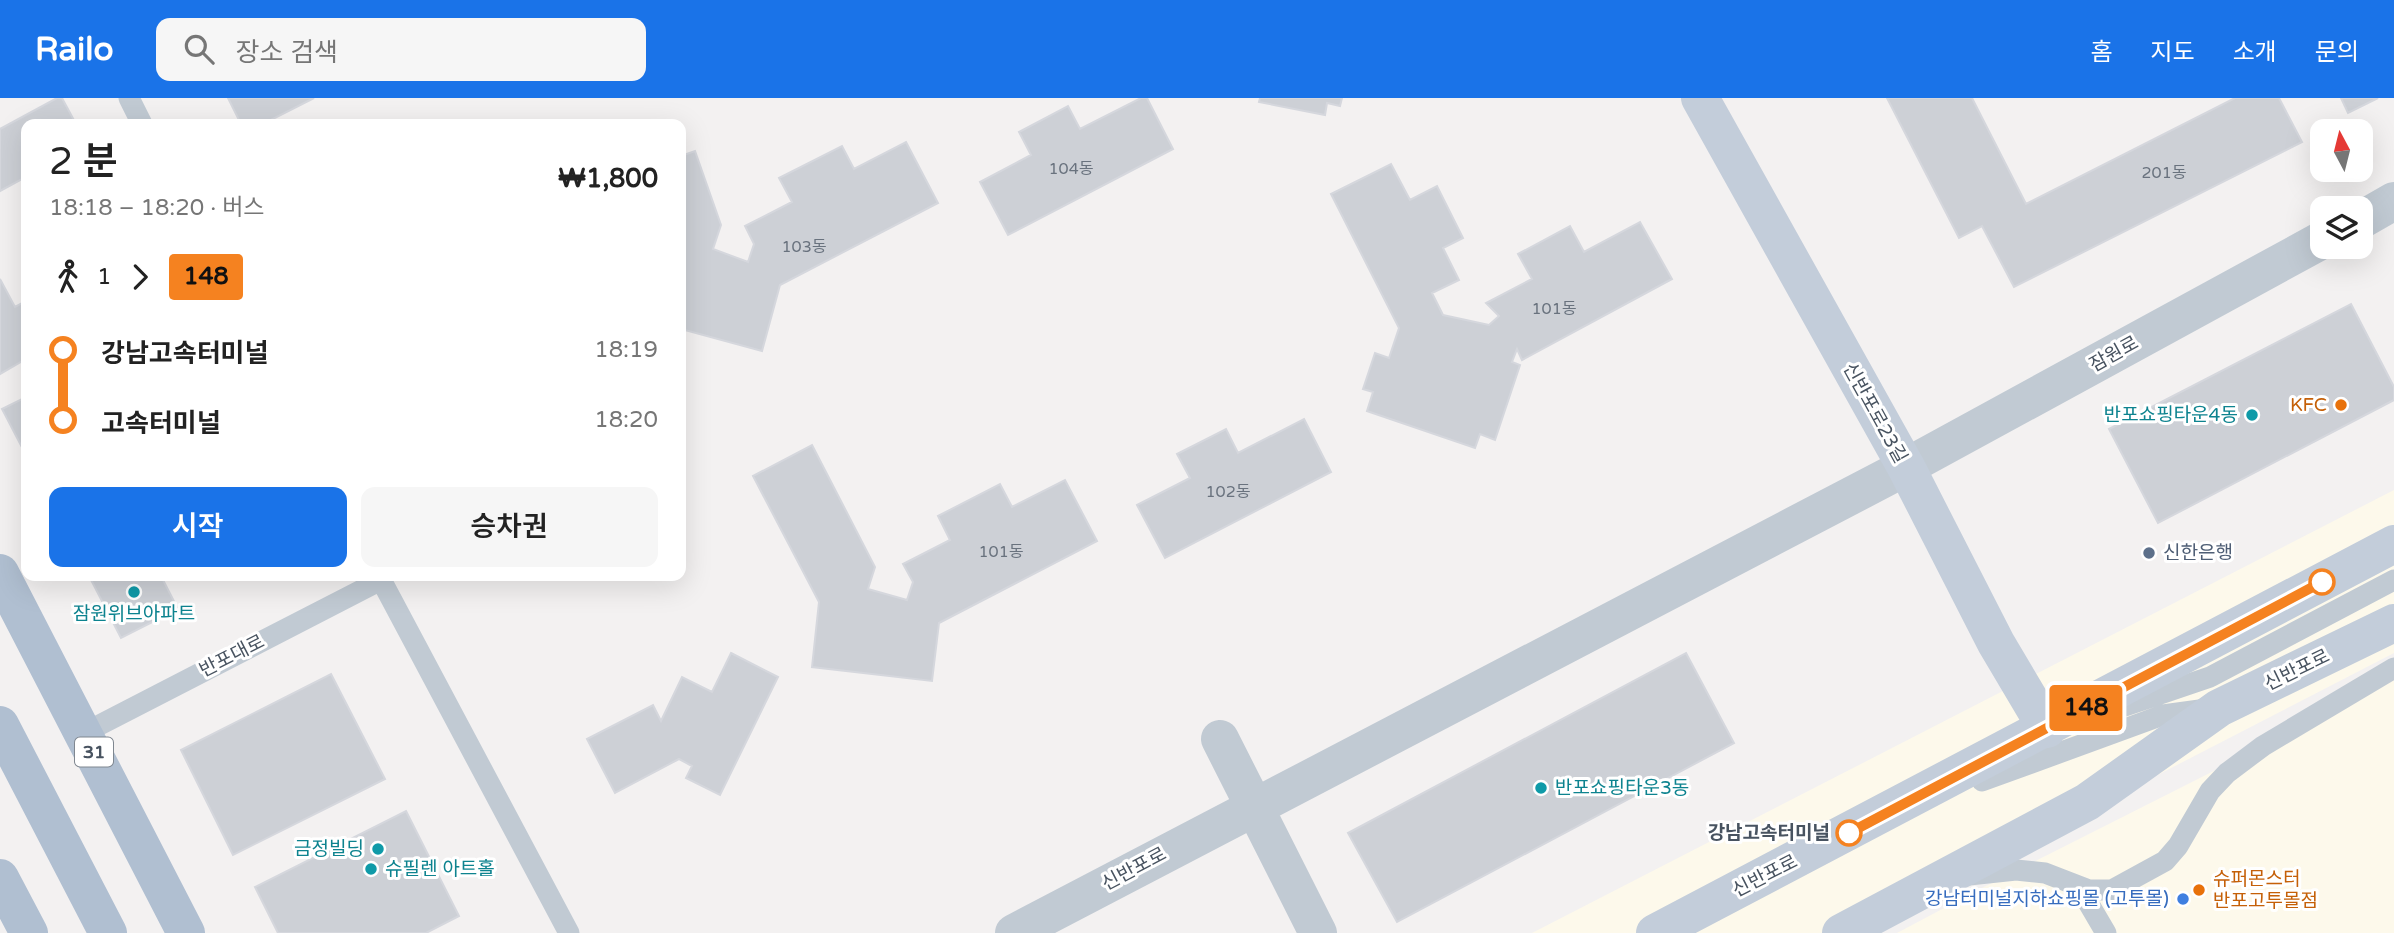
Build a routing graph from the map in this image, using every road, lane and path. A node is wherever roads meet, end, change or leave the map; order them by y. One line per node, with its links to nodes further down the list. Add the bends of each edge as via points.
1 (129, 98): 3 (lane)
2 (1700, 98): 7 (main road, 신반포로23길)
3 (140, 119)
4 (2394, 201): 5 (street)
5 (2373, 213)
6 (2310, 247): 7 (street, 잠원로)
7 (1906, 467): 20 (main road, 신반포로23길, via 1996,643); 22 (street, 신반포로)
8 (2394, 544): 20 (main road, 신반포로)
9 (0, 573): 19 (main road, 31)
10 (2394, 580): 20 (lane, via 2210,677)
11 (374, 581): 19 (lane, 반포대로)
12 (382, 581): 29 (lane)
13 (2394, 594): 17 (lane)
14 (2394, 623): 16 (main road, 신반포로)
15 (2394, 668): 25 (lane, via 2263,746 2227,773 2210,791 2165,861 2112,890)
16 (2219, 708): 17 (lane); 24 (main road, 신반포로, via 2087,802)
17 (2163, 715): 33 (lane, via 1996,774)
18 (0, 726): 27 (main road)
19 (84, 733): 28 (main road, 31)
20 (2036, 735): 32 (main road, 신반포로)
21 (1220, 738): 22 (street)
22 (1255, 805): 30 (street, 신반포로); 31 (street)
23 (0, 878): 26 (main road)
24 (1939, 880): 25 (lane, via 2016,870 2045,873); 34 (main road, 신반포로)
25 (2078, 887): 35 (lane)
26 (29, 933)
27 (108, 933)
28 (186, 933)
29 (569, 933)
30 (1014, 933)
31 (1318, 933)
32 (1656, 933)
33 (1696, 933)
34 (1841, 933)
35 (2106, 933)

